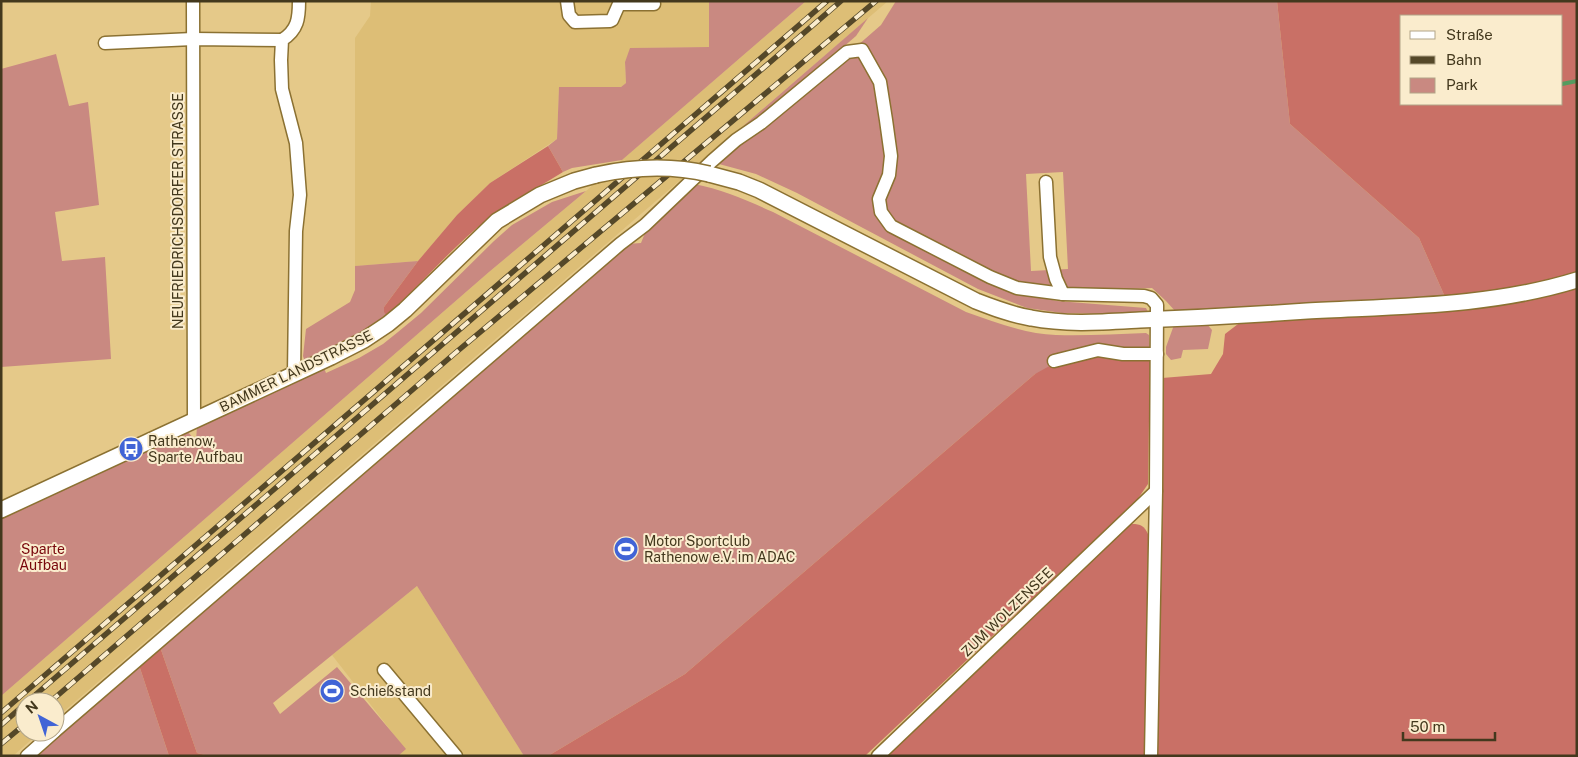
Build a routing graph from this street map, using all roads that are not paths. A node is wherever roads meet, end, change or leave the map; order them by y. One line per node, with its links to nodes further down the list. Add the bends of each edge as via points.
1 (194, 1): 5 (street, NEUFRIEDRICHSDORFER STRASSE)
2 (299, 1): 6 (street, via 299,18 292,32)
3 (567, 1): 4 (street, via 569,15 575,22 610,21 619,4)
4 (654, 4)
5 (193, 39): 6 (street); 7 (street); 15 (street, NEUFRIEDRICHSDORFER STRASSE)
6 (282, 40): 14 (street, via 282,89 296,143 300,195 296,231)
7 (105, 43)
8 (1046, 182): 10 (street, via 1050,257)
9 (1577, 280): 11 (main road, BAMMER LANDSTRASSE, via 1476,301)
10 (1063, 294): 11 (street, via 1144,296 1151,298 1157,306); 19 (street, via 1017,288 891,226 882,212 880,199 889,175 891,156 880,82 862,50 847,52 736,140 645,225)
11 (1158, 320): 12 (street); 14 (main road, BAMMER LANDSTRASSE, bridge, via 1066,322 999,310 955,291 760,190 709,174 643,168 574,181 540,195 504,216 388,324 364,340)
12 (1157, 354): 13 (street, via 1098,350); 16 (street)
13 (1054, 361)
14 (294, 374): 15 (main road, BAMMER LANDSTRASSE)
15 (194, 421): 17 (main road, BAMMER LANDSTRASSE)
16 (1156, 491): 23 (street, ZUM WOLZENSEE); 24 (street)
17 (1, 510)
18 (384, 670): 22 (street)
19 (65, 723)
20 (43, 742): 21 (street)
21 (27, 756)
22 (456, 756)
23 (878, 756)
24 (1151, 756)

